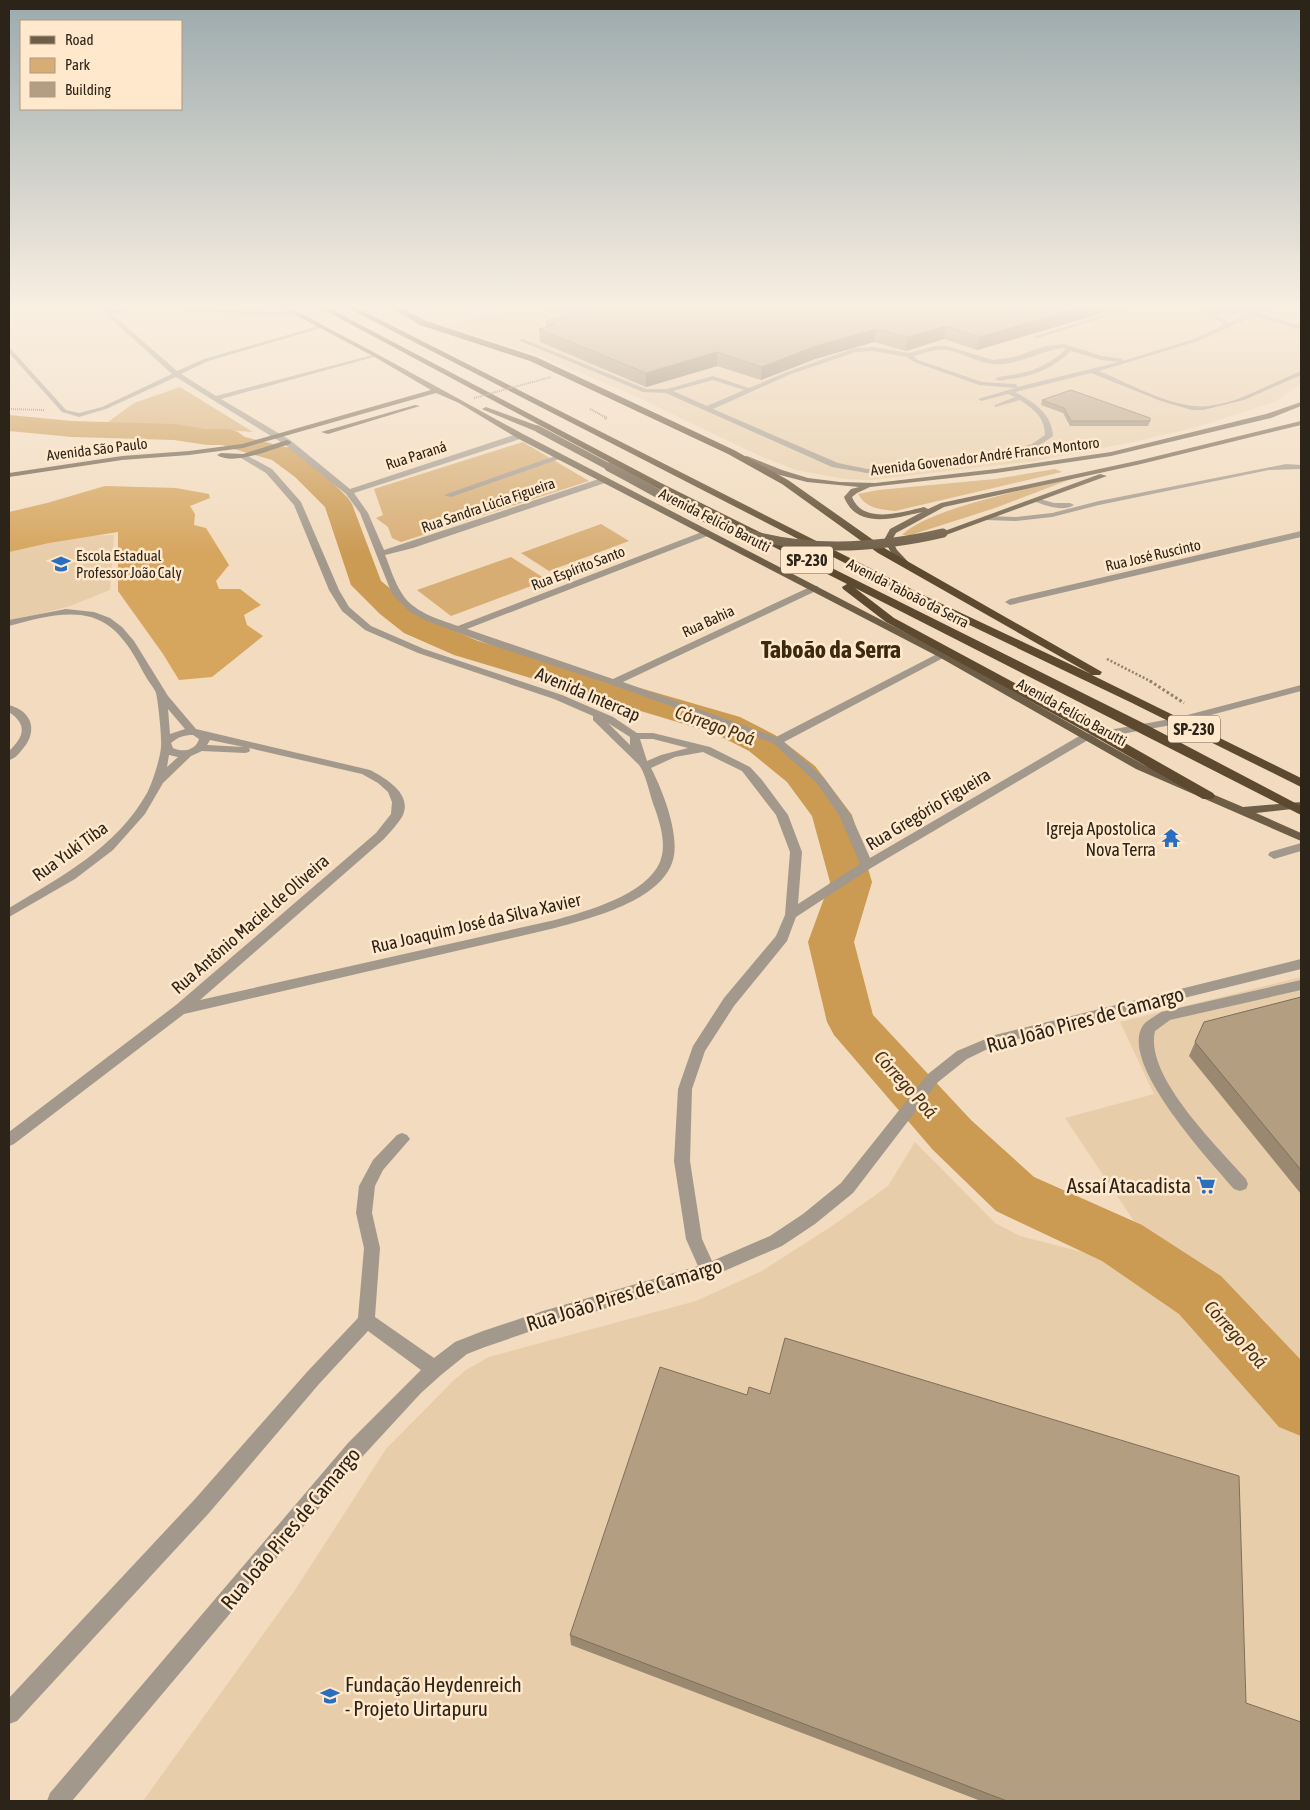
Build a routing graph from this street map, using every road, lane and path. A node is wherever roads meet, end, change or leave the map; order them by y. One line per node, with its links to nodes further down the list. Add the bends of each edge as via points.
1 (44, 388): 34 (street)
2 (147, 388): 34 (street, via 94,412 74,415)
3 (200, 388): 22 (street, Avenida Intercap)
4 (251, 388): 22 (street)
5 (430, 388): 21 (main road, Avenida Felício Barutti)
6 (476, 388): 59 (highway, Avenida Taboão da Serra / SP-230)
7 (507, 388): 69 (highway, Avenida Taboão da Serra / SP-230, via 910,593)
8 (509, 388): 23 (path, bridge)
9 (596, 388): 41 (highway)
10 (641, 388): 19 (street)
11 (675, 388): 19 (street)
12 (745, 388): 18 (street)
13 (754, 388): 18 (street)
14 (985, 388): 20 (street, via 984,399)
15 (1024, 388): 20 (street)
16 (1138, 388): 17 (street, via 1183,406 1203,409)
17 (1268, 388)
18 (750, 390): 31 (street)
19 (666, 391): 31 (street)
20 (1010, 392): 24 (street)
21 (442, 396): 25 (main road, Avenida Felício Barutti); 26 (main road, Avenida São Paulo)
22 (216, 398): 39 (street, Avenida Intercap)
23 (474, 398)
24 (1020, 398): 29 (street); 31 (street, via 1046,418 1050,427 1049,436 1037,445 999,456 867,470 836,465)
25 (461, 402): 38 (main road, Avenida Felício Barutti); 54 (main road, bridge, via 486,408 538,429 700,515 754,536 843,546 908,541)
26 (394, 404): 32 (main road, Avenida São Paulo); 33 (main road, via 394,408)
27 (422, 404): 33 (main road)
28 (1301, 404): 49 (main road, Avenida Govenador André Franco Montoro, via 1268,416 1111,454)
29 (997, 406)
30 (9, 408): 34 (path)
31 (708, 408)
32 (375, 409): 35 (main road, via 387,410); 39 (main road, Avenida São Paulo)
33 (404, 410): 35 (main road)
34 (64, 411)
35 (386, 415): 37 (main road)
36 (1301, 423): 44 (main road, Avenida Govenador André Franco Montoro)
37 (314, 435)
38 (520, 436): 43 (main road, Avenida Felício Barutti); 50 (street, Rua Paraná)
39 (282, 440): 40 (main road, Avenida São Paulo); 40 (main road, Avenida São Paulo, via 254,453); 50 (street, Avenida Intercap)
40 (240, 449): 42 (main road, Avenida São Paulo); 42 (main road, Avenida São Paulo); 72 (street, Avenida Intercap, via 269,471 298,504 334,590 345,609 368,628 421,651)
41 (731, 452): 49 (main road, Avenida Govenador André Franco Montoro, via 808,480); 58 (highway, via 784,482 882,552)
42 (189, 453): 47 (main road, Avenida São Paulo, via 122,458)
43 (561, 457): 48 (main road, Avenida Felício Barutti); 51 (street)
44 (1141, 462): 52 (main road); 53 (main road, Avenida Govenador André Franco Montoro)
45 (1301, 467): 46 (street)
46 (1269, 468): 52 (street, via 1245,469 1070,505 1053,505); 54 (street, via 1052,515)
47 (9, 475)
48 (605, 480): 55 (main road, Avenida Felício Barutti); 57 (street, Rua Sandra Lúcia Figueira)
49 (874, 485): 53 (main road, via 854,491 848,497 849,504 856,510 882,517)
50 (349, 492): 57 (street, Avenida Intercap, via 364,514)
51 (448, 495)
52 (1039, 500): 54 (main road)
53 (941, 505): 58 (main road, Avenida Govenador André Franco Montoro, via 893,531 888,540 899,558)
54 (986, 518)
55 (707, 533): 60 (main road, Avenida Felício Barutti); 63 (street, Rua Espírito Santo)
56 (1301, 534): 61 (street, Rua José Ruscinto)
57 (380, 554): 63 (street, Avenida Intercap, via 397,594 412,610)
58 (909, 566): 69 (highway, via 1103,676)
59 (822, 568): 74 (highway, Avenida Taboão da Serra / SP-230); 75 (highway, via 890,620)
60 (815, 588): 64 (main road, Avenida Felício Barutti); 65 (street, Rua Bahia)
61 (1010, 602)
62 (9, 623): 68 (street, via 72,611 105,619 120,630)
63 (459, 629): 65 (street, Avenida Intercap)
64 (942, 655): 78 (main road, Avenida Felício Barutti); 79 (street)
65 (614, 682): 79 (street, Avenida Intercap)
66 (1161, 687): 71 (path)
67 (1301, 688): 73 (street, Rua Gregório Figueira)
68 (161, 694): 76 (street); 80 (street)
69 (1134, 699): 73 (highway, Avenida Taboão da Serra / SP-230)
70 (9, 708): 85 (street, via 25,720 28,727 20,747)
71 (1191, 708)
72 (591, 712): 77 (street, Avenida Intercap); 86 (street)
73 (1177, 721): 74 (street, Rua Gregório Figueira); 88 (highway, Avenida Taboão da Serra / SP-230)
74 (1141, 727): 75 (street, Rua Gregório Figueira); 90 (highway, Avenida Taboão da Serra / SP-230)
75 (1098, 733): 78 (street, Rua Gregório Figueira); 89 (highway)
76 (198, 734): 80 (street, via 174,736); 81 (street, via 205,742); 83 (street, Rua Antônio Maciel de Oliveira)
77 (635, 736): 82 (street, Avenida Intercap, via 653,736); 86 (street, Rua Joaquim José da Silva Xavier, via 635,746)
78 (1085, 737): 89 (main road, Avenida Felício Barutti, via 1140,767); 95 (street, Rua Gregório Figueira)
79 (777, 741): 95 (street, Avenida Intercap, via 820,780 845,815)
80 (166, 745): 84 (street, via 171,752); 87 (street, Rua Yuki Tiba)
81 (199, 748): 83 (street, Rua Antônio Maciel de Oliveira); 84 (street, Rua Yuki Tiba)
82 (706, 748): 86 (street, via 656,759); 97 (street, Avenida Intercap, via 746,770 782,815 796,852)
83 (285, 752): 100 (street, Rua Antônio Maciel de Oliveira, via 366,772 393,790 398,802 396,815 380,836)
84 (188, 753): 87 (street, Rua Yuki Tiba)
85 (9, 757)
86 (646, 768): 100 (street, Rua Joaquim José da Silva Xavier, via 666,821 669,846 664,867 647,886 622,901 593,914 555,924)
87 (157, 782): 96 (street, Rua Yuki Tiba, via 135,822 111,846 66,879)
88 (1301, 783)
89 (1208, 796): 91 (main road, Avenida Felício Barutti)
90 (1298, 807): 91 (main road)
91 (1241, 811): 92 (main road, Avenida Felício Barutti)
92 (1301, 837)
93 (1301, 847): 94 (street)
94 (1274, 855)
95 (867, 865): 97 (street, Rua Gregório Figueira)
96 (9, 913)
97 (791, 916): 104 (street, Avenida Intercap, via 782,938 729,1002 698,1050 685,1089 682,1161 694,1239)
98 (1301, 964): 104 (street, Rua João Pires de Camargo, via 995,1040 962,1055 933,1078 847,1188 776,1241)
99 (1301, 985): 103 (street, via 1166,1016 1150,1027 1146,1044 1152,1065 1170,1099)
100 (182, 1009): 101 (street, Rua Antônio Maciel de Oliveira)
101 (9, 1140)
102 (402, 1140): 105 (street, via 378,1166 367,1186 364,1213 372,1248)
103 (1240, 1184)
104 (708, 1271): 106 (street, Rua João Pires de Camargo, via 483,1339 461,1348)
105 (366, 1321): 106 (street, via 386,1332); 107 (street, via 202,1506)
106 (434, 1369): 108 (street, Rua João Pires de Camargo, via 355,1450)
107 (9, 1713)
108 (58, 1801)

